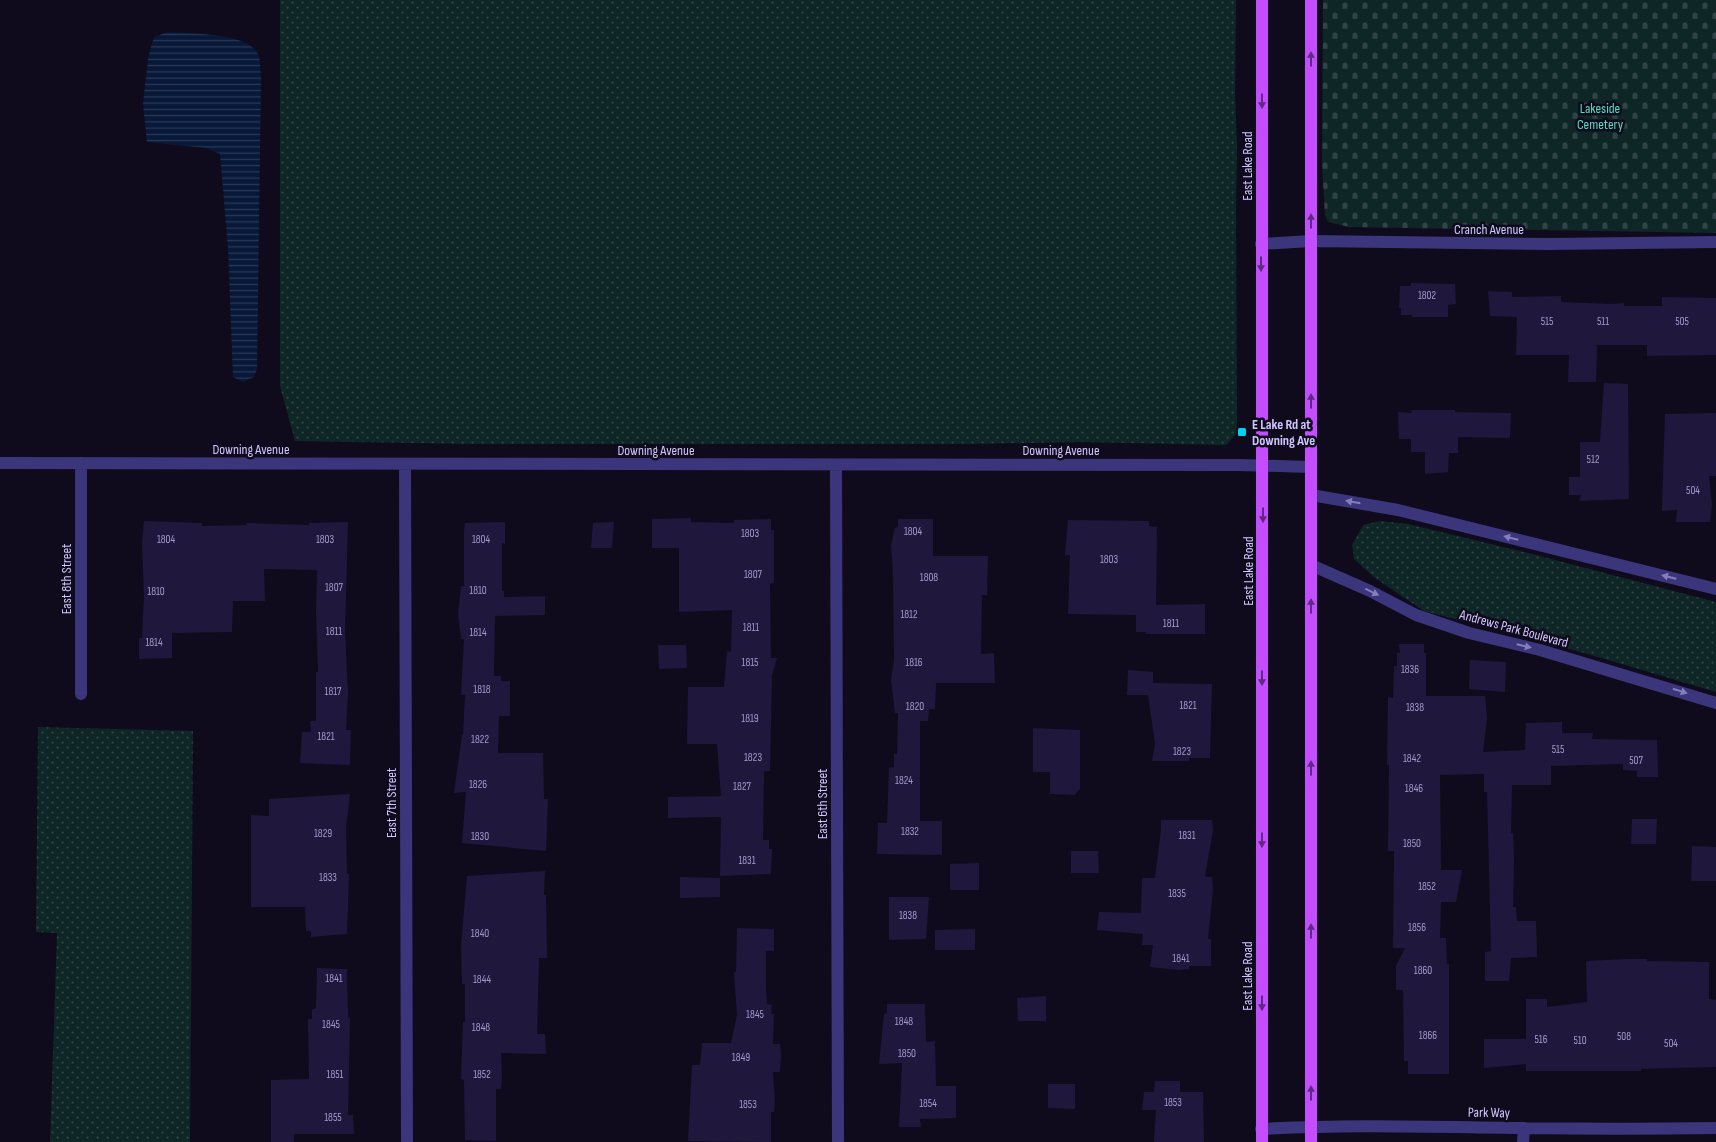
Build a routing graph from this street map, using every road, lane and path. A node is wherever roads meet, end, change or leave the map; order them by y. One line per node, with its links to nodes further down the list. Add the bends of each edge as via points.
1 (1262, 0): 5 (main road, East Lake Road, one-way to 5)
2 (1311, 0): 3 (main road, one-way to 2)
3 (1311, 241): 4 (street, Cranch Avenue); 5 (street, Cranch Avenue); 11 (main road, one-way to 3)
4 (1716, 242)
5 (1262, 244): 10 (main road, East Lake Road, one-way to 10)
6 (0, 463): 7 (street, Downing Avenue)
7 (81, 463): 8 (street, Downing Avenue); 15 (street, East 8th Street)
8 (405, 464): 9 (street, Downing Avenue); 21 (street, East 7th Street)
9 (836, 465): 10 (street, Downing Avenue); 22 (street, East 6th Street)
10 (1263, 466): 11 (street, Downing Avenue); 20 (main road, East Lake Road, one-way to 20)
11 (1311, 467): 12 (main road)
12 (1311, 496): 13 (main road); 14 (street, one-way to 12, via 1398,510)
13 (1311, 564): 16 (street, Andrews Park Boulevard, one-way to 16, via 1416,615 1469,634 1540,650); 17 (main road, one-way to 13)
14 (1716, 589)
15 (81, 694)
16 (1716, 703)
17 (1311, 1126): 18 (street, Park Way); 20 (street, Park Way); 24 (main road)
18 (1524, 1128): 19 (street, Park Way); 25 (street)
19 (1716, 1128)
20 (1262, 1129): 23 (main road, East Lake Road)
21 (407, 1142)
22 (838, 1142)
23 (1262, 1142)
24 (1311, 1142)
25 (1523, 1142)

